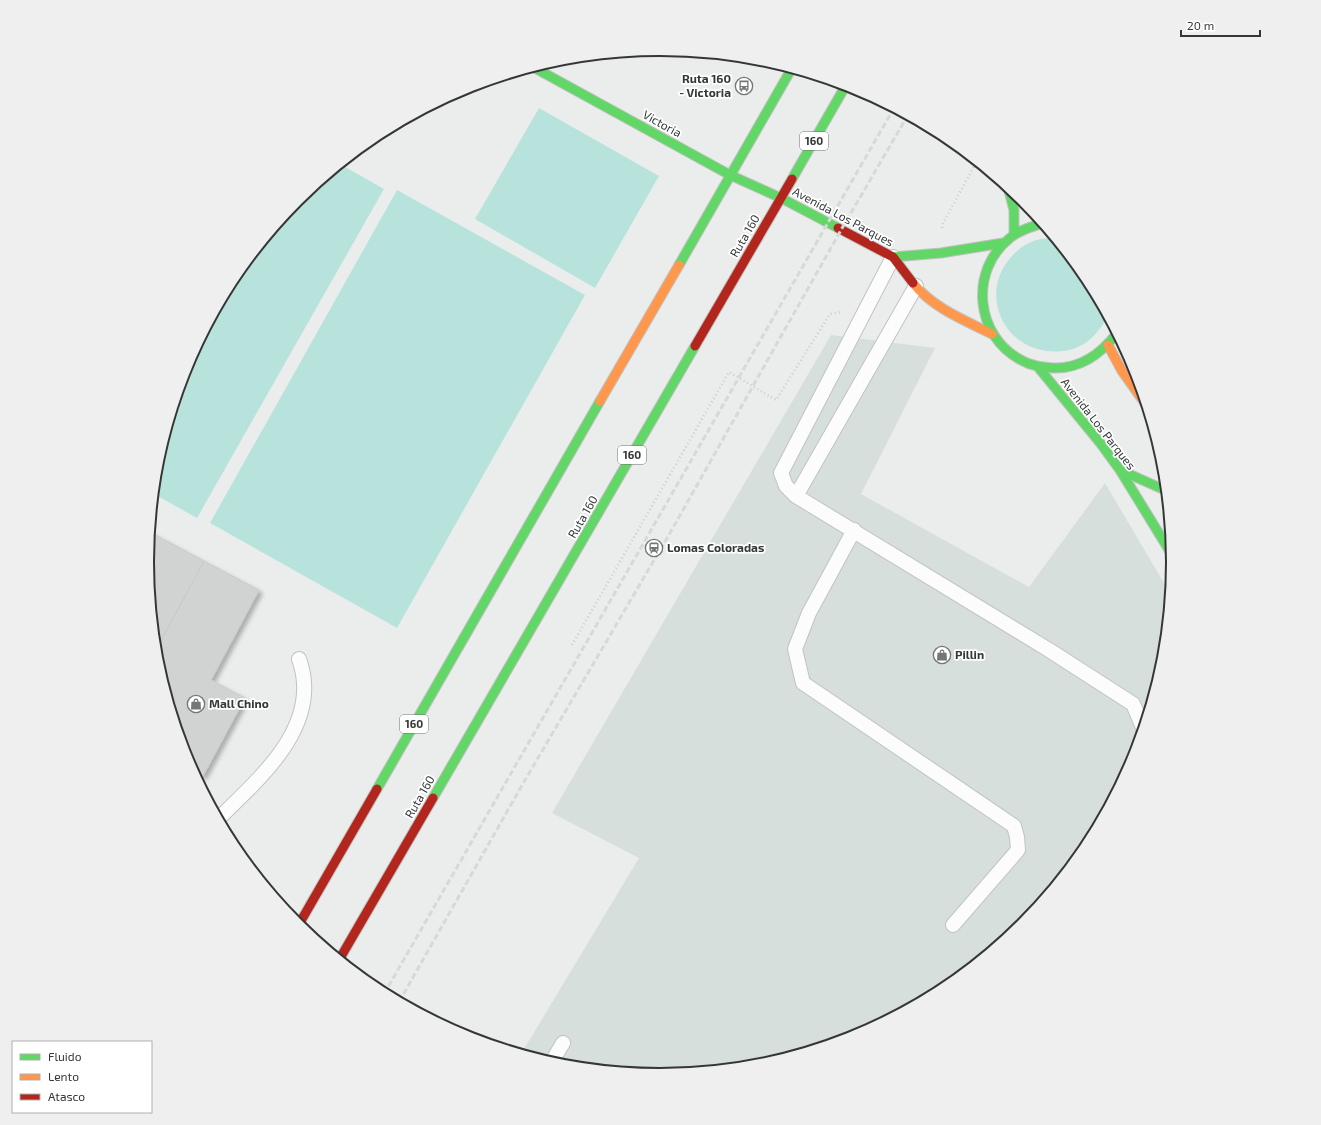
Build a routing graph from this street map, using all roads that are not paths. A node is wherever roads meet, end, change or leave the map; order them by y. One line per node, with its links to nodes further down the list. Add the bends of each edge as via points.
1 (540, 71): 4 (main road, Victoria)
2 (789, 72): 4 (main road, 160)
3 (843, 91): 6 (main road, Ruta 160 / 160)
4 (730, 175): 6 (main road, Victoria); 25 (main road, 160)
5 (1011, 197): 8 (main road, via 1014,207)
6 (781, 198): 10 (main road, Avenida Los Parques); 27 (main road, Ruta 160 / 160)
7 (1037, 225): 8 (main road, Avenida Los Parques)
8 (1014, 234): 9 (main road, Avenida Los Parques)
9 (1003, 243): 10 (main road, Avenida Los Parques, via 941,253); 12 (main road, Avenida Los Parques, via 992,256 981,287 985,320)
10 (893, 257): 11 (main road, Avenida Los Parques); 19 (lane, via 781,473 786,486)
11 (916, 286): 12 (main road, Avenida Los Parques, via 933,302); 19 (lane)
12 (992, 334): 15 (main road, Avenida Los Parques, via 1012,355)
13 (1114, 337): 14 (main road, Avenida Los Parques)
14 (1108, 345): 15 (main road, Avenida Los Parques, via 1083,363 1054,369); 16 (main road)
15 (1038, 367): 17 (main road, Avenida Los Parques)
16 (1137, 392)
17 (1120, 470): 18 (main road); 21 (main road, Avenida Los Parques)
18 (1162, 489)
19 (796, 496): 20 (lane)
20 (854, 530): 23 (lane, via 1133,704); 26 (lane, via 809,613 795,649 802,683 1014,826 1018,850)
21 (1167, 546)
22 (299, 659): 24 (lane, via 305,695 294,728 285,746 261,778)
23 (1141, 722)
24 (222, 815)
25 (301, 920)
26 (953, 925)
27 (342, 955)
28 (563, 1043): 29 (lane)
29 (554, 1057)

